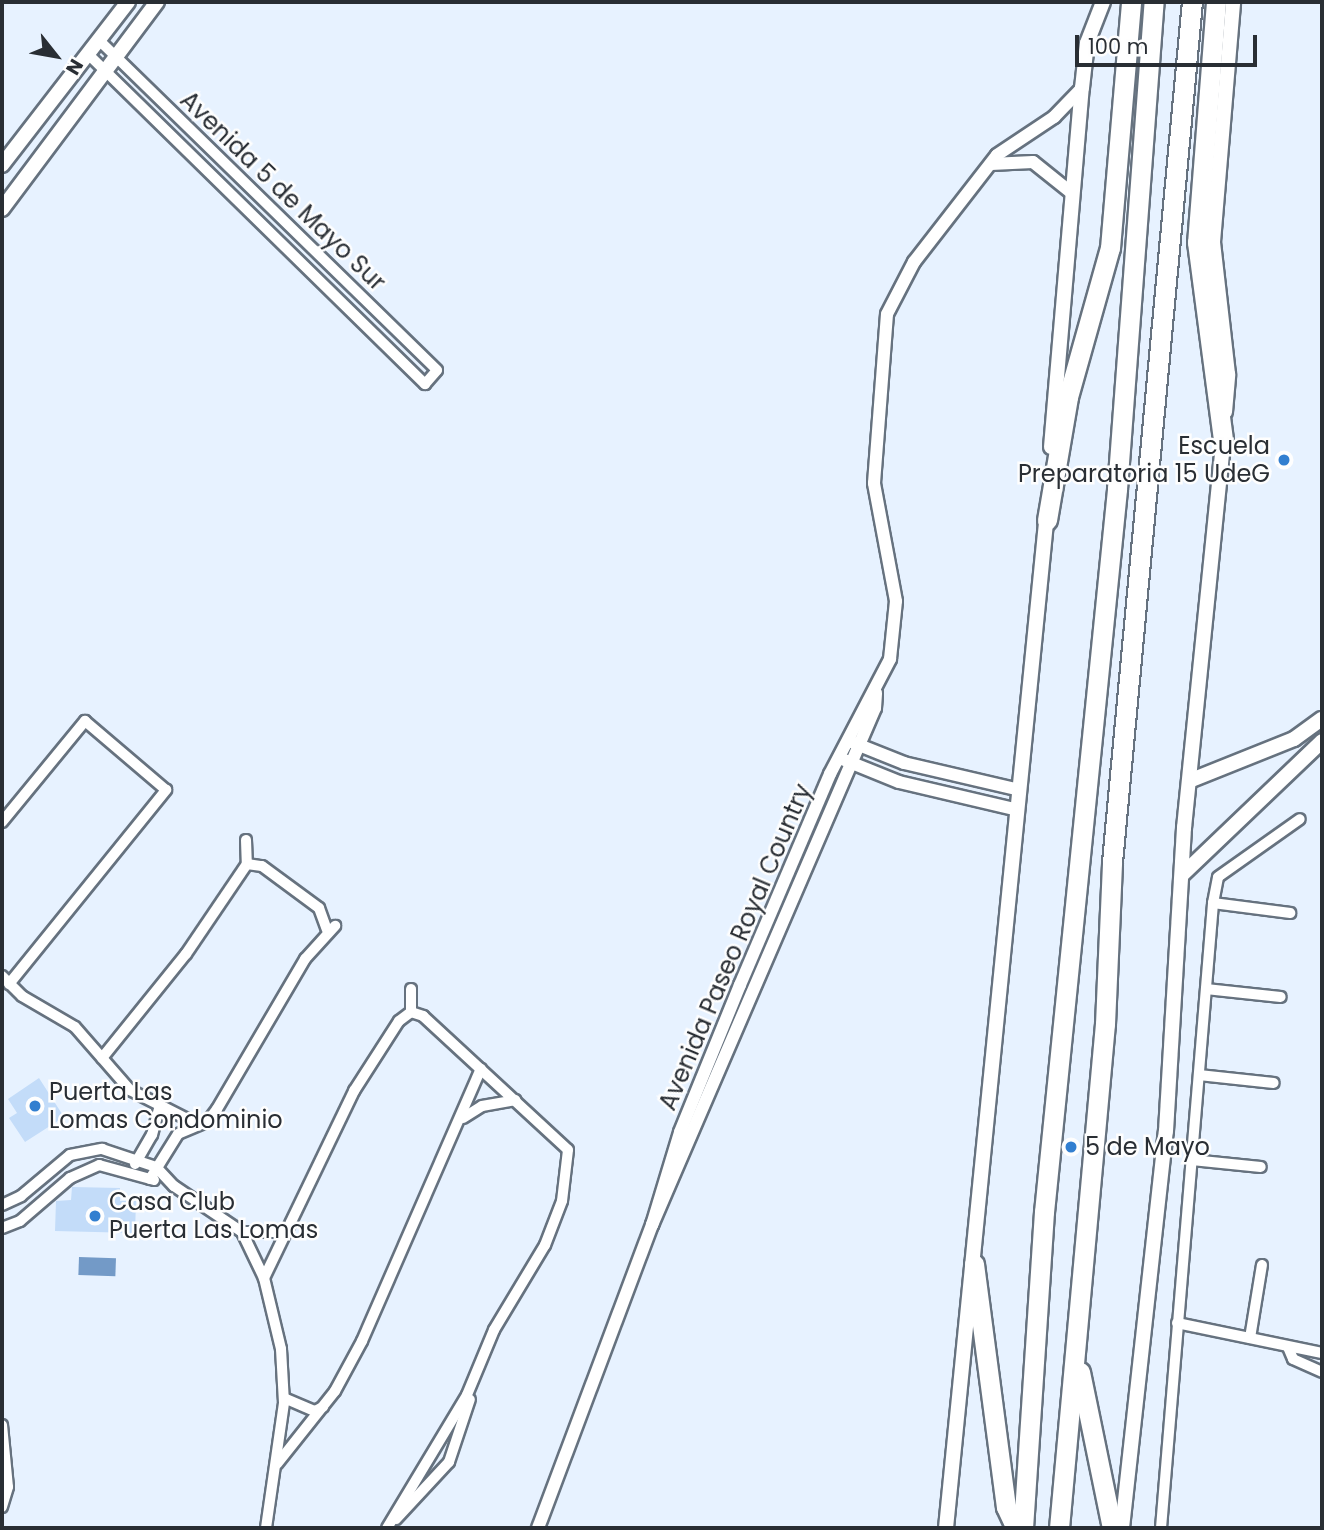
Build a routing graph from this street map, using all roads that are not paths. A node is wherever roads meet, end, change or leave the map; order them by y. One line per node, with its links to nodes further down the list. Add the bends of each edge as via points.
1 (128, 2): 9 (main road)
2 (158, 2): 11 (main road)
3 (1103, 2): 13 (main road, via 1087,43)
4 (1131, 2): 19 (highway, via 1110,248 1068,397)
5 (1154, 2): 82 (highway, via 1115,503 1044,1212)
6 (1192, 2): 68 (highway, via 1112,862 1105,1024)
7 (1216, 2): 18 (highway, via 1197,242)
8 (1233, 2): 18 (main road, via 1213,242 1228,374)
9 (101, 41): 10 (main road); 11 (street, Avenida 5 de Mayo Sur)
10 (90, 56): 12 (street, Avenida 5 de Mayo Sur); 15 (main road)
11 (118, 59): 12 (main road); 12 (street, Avenida 5 de Mayo Sur, via 437,370 425,384)
12 (108, 73): 17 (main road)
13 (1082, 88): 14 (street, Avenida Paseo Royal Country, via 1052,118 1007,145); 16 (main road)
14 (991, 164): 16 (street, via 1033,162); 24 (street, Avenida Paseo Royal Country, via 914,262 887,314 874,483 896,601 890,659)
15 (2, 165)
16 (1073, 194): 19 (main road)
17 (2, 209)
18 (1223, 439): 27 (main road)
19 (1047, 520): 29 (main road)
20 (86, 708): 22 (street)
21 (1322, 719): 27 (main road, via 1294,739)
22 (85, 721): 32 (street); 38 (street, via 169,789)
23 (1322, 741): 35 (main road)
24 (852, 742): 25 (street, Avenida Paseo Royal Country); 26 (street)
25 (843, 759): 28 (street); 79 (street, Avenida Paseo Royal Country, via 686,1134)
26 (904, 763): 28 (street); 29 (street)
27 (1189, 781): 35 (main road)
28 (899, 782): 30 (street)
29 (1020, 790): 30 (main road)
30 (1018, 810): 62 (main road)
31 (1300, 819): 36 (street, via 1218,877)
32 (2, 822)
33 (246, 840): 34 (street)
34 (247, 864): 43 (street, via 178,965); 50 (street, via 262,866 319,908 331,928 217,1109)
35 (1183, 874): 85 (main road, via 1166,1131)
36 (1213, 902): 37 (street); 40 (street)
37 (1290, 913)
38 (5, 980): 43 (street, via 75,1027)
39 (411, 989): 42 (street)
40 (1206, 989): 41 (street); 45 (street)
41 (1281, 997)
42 (411, 1012): 44 (street, via 423,1016); 60 (street, via 399,1021 360,1081)
43 (102, 1058): 48 (street, via 130,1090)
44 (481, 1069): 47 (street); 49 (street)
45 (1199, 1075): 46 (street); 52 (street)
46 (1274, 1083)
47 (515, 1100): 49 (street, via 482,1106); 70 (street, via 568,1150 568,1171 557,1220 494,1330)
48 (160, 1106): 50 (street); 51 (street)
49 (461, 1118): 73 (street, via 415,1211 377,1312)
50 (198, 1125): 53 (street, via 178,1134)
51 (138, 1158): 53 (street); 55 (street); 58 (street, via 102,1149 69,1155)
52 (1192, 1160): 54 (street); 65 (street)
53 (156, 1167): 56 (street); 57 (street)
54 (1261, 1167)
55 (131, 1170): 56 (street); 59 (street, via 99,1165 82,1171 20,1221)
56 (150, 1179): 57 (street)
57 (174, 1186): 61 (street)
58 (2, 1205)
59 (2, 1228)
60 (285, 1232): 61 (street); 64 (street)
61 (242, 1233): 64 (street)
62 (974, 1264): 80 (main road); 81 (highway, via 1006,1507)
63 (1262, 1265): 66 (street)
64 (264, 1278): 72 (street, via 281,1349)
65 (1177, 1323): 66 (street); 86 (street)
66 (1250, 1338): 67 (street)
67 (1288, 1347): 69 (street, via 1299,1345); 71 (street, via 1293,1359)
68 (1075, 1350): 83 (highway); 84 (highway)
69 (1322, 1353)
70 (480, 1367): 77 (street); 77 (street, via 449,1462)
71 (1322, 1372)
72 (284, 1398): 73 (street, via 315,1411); 75 (street)
73 (323, 1407): 75 (street)
74 (2, 1425): 76 (street, via 8,1487)
75 (275, 1466): 78 (street)
76 (2, 1507)
77 (388, 1527)
78 (266, 1528)
79 (538, 1528)
80 (946, 1528)
81 (1016, 1528)
82 (1023, 1528)
83 (1059, 1528)
84 (1112, 1528)
85 (1122, 1528)
86 (1161, 1528)

